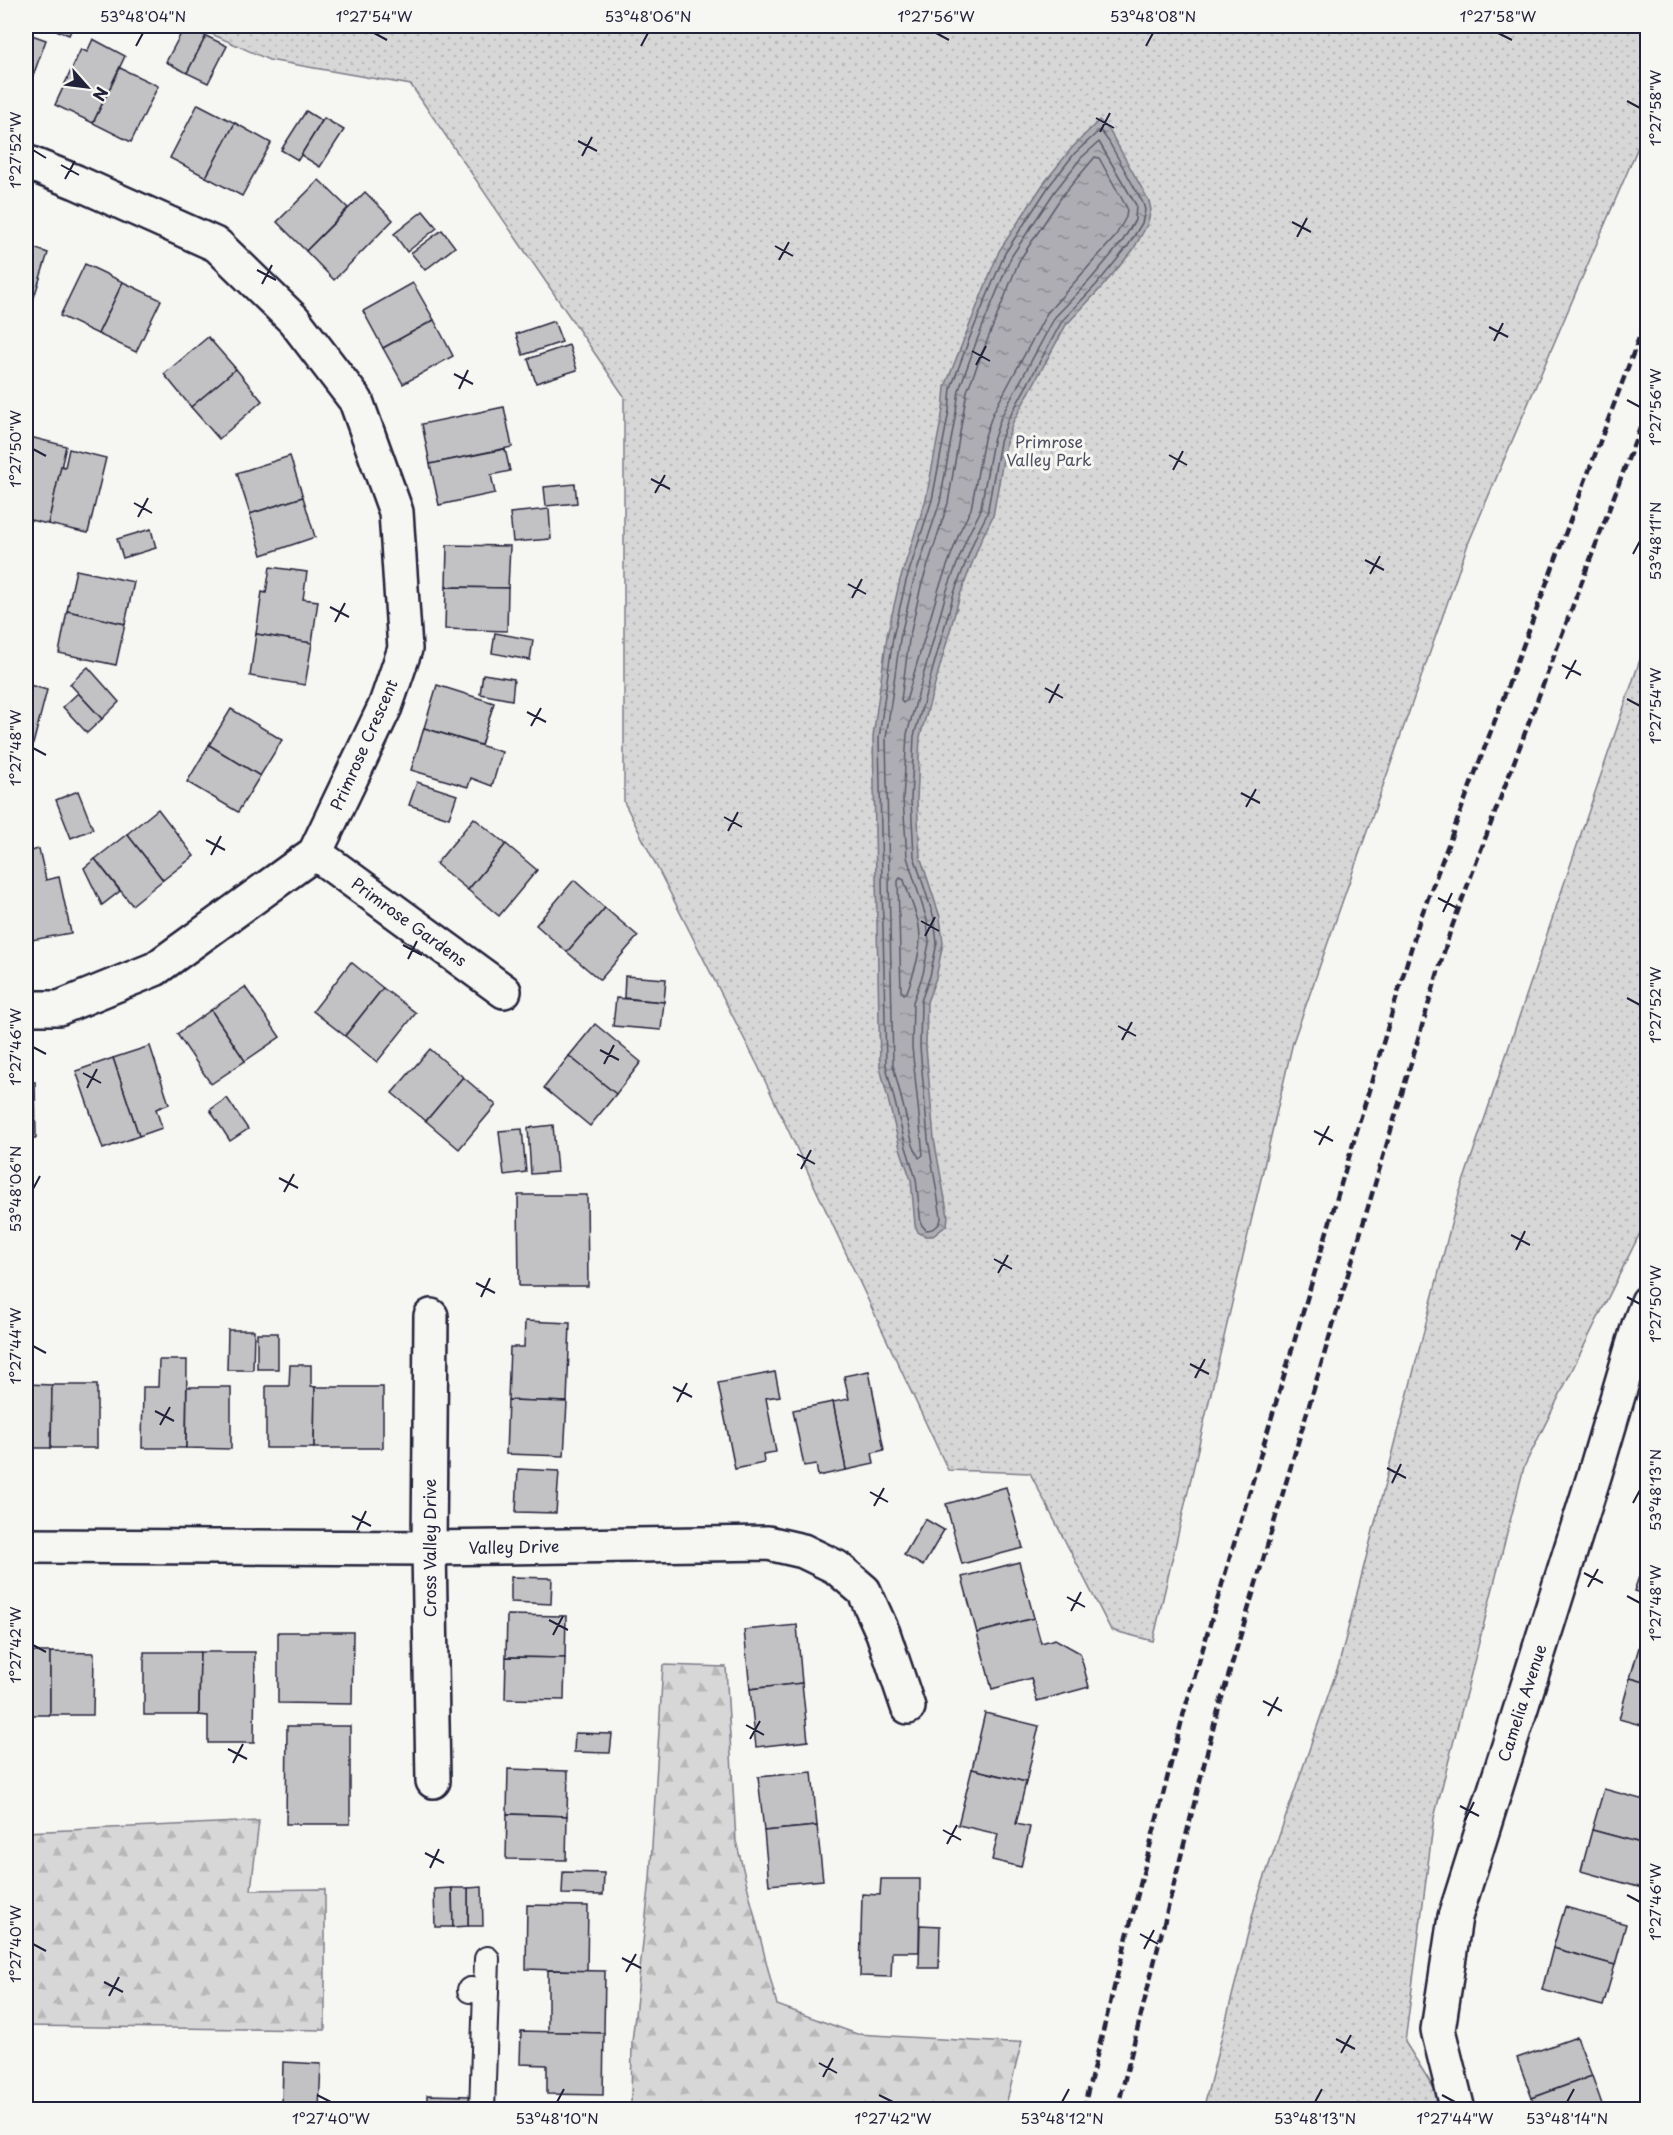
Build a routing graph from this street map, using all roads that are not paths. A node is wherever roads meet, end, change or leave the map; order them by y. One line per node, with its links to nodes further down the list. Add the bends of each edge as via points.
1 (26, 162): 2 (street, Primrose Crescent, via 217,245 294,320 356,401 396,512 405,649 385,707)
2 (315, 853): 3 (street, Primrose Gardens); 4 (street, Primrose Crescent, via 155,969 59,1008)
3 (504, 991)
4 (26, 1008)
5 (1647, 1302): 13 (street, Camelia Avenue, via 1455,1917 1438,2030)
6 (431, 1316): 8 (street, Cross Valley Drive)
7 (26, 1546): 8 (street, Valley Drive)
8 (429, 1548): 9 (street, Valley Drive, via 768,1543 803,1551 836,1567 864,1591 884,1633); 10 (street, Cross Valley Drive)
9 (908, 1707)
10 (433, 1780)
11 (487, 1959): 12 (lane, via 478,1990)
12 (482, 2109)
13 (1458, 2109)

